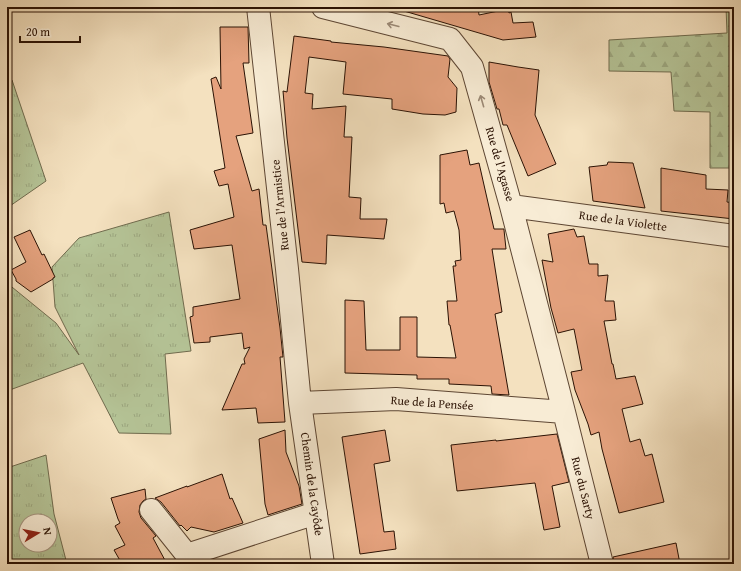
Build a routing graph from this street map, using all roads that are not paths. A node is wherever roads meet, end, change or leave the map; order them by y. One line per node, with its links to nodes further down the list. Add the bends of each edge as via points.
1 (258, 7): 5 (street, Rue de l'Armistice)
2 (331, 8): 3 (street, Rue de l'Agasse, one-way to 2, via 472,67 450,39)
3 (512, 206): 4 (street, Rue de la Violette); 6 (street, Rue de l'Agasse)
4 (734, 236)
5 (300, 403): 6 (street, Rue de la Pensée, via 396,399); 8 (street, Chemin de la Cayôde)
6 (564, 412): 11 (street, Rue du Sarty)
7 (151, 510): 9 (street)
8 (316, 513): 9 (street); 10 (street, Chemin de la Cayôde)
9 (187, 560)
10 (323, 564)
11 (602, 564)

